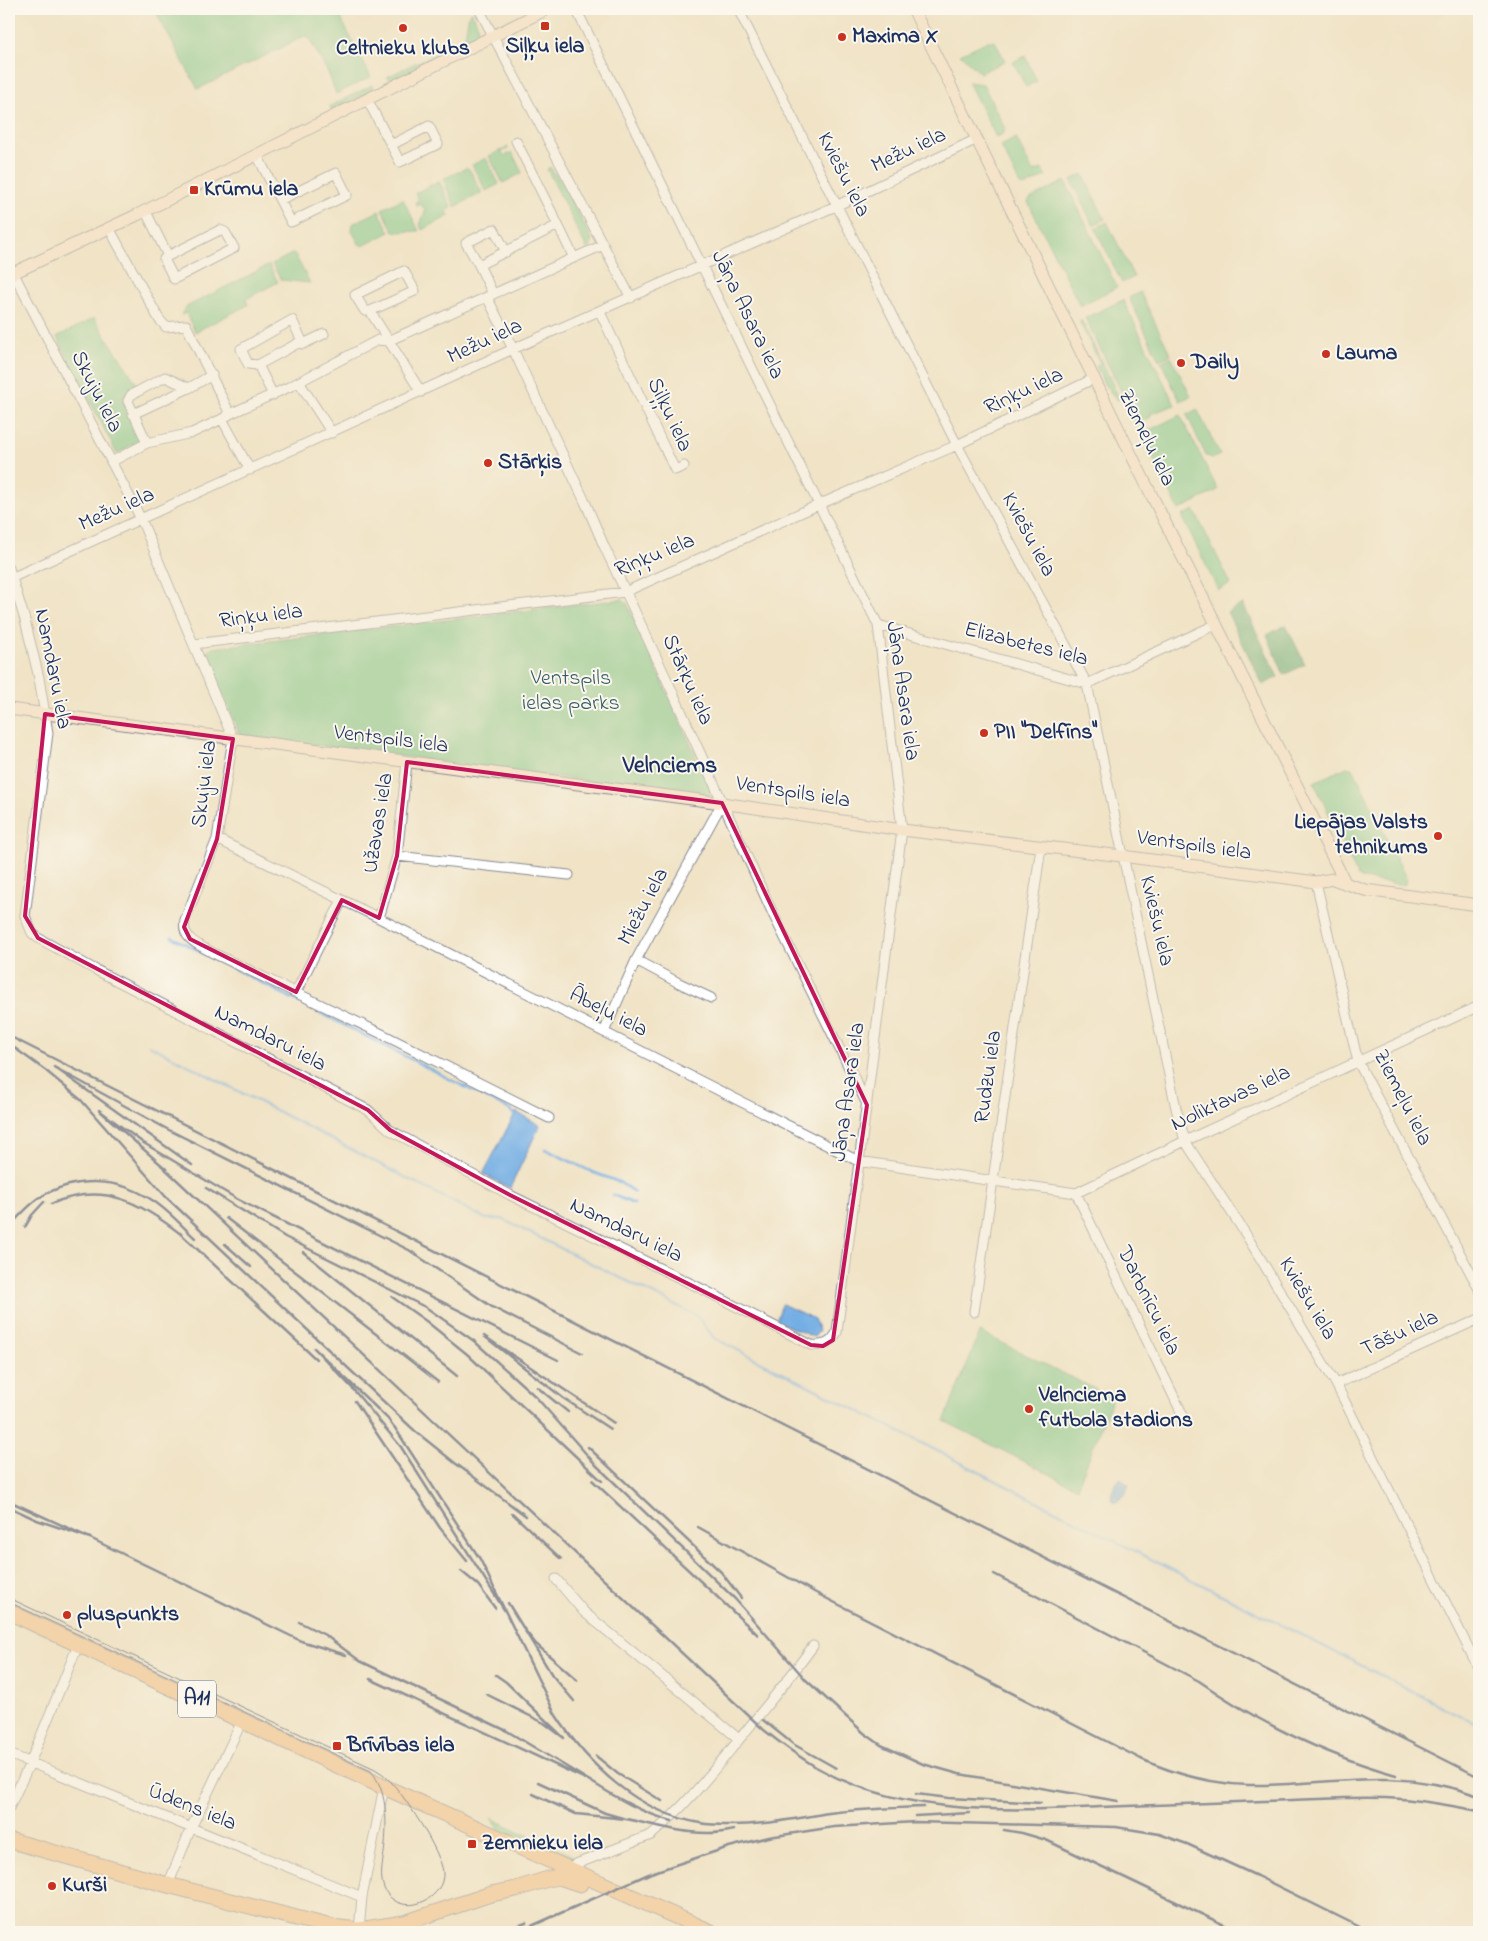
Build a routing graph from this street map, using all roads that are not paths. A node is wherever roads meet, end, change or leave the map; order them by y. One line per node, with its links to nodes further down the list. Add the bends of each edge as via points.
1 (480, 9): 6 (street)
2 (547, 9): 6 (street)
3 (576, 9): 22 (street, Jāņa Asara iela)
4 (738, 9): 13 (street, Kviešu iela)
5 (914, 9): 8 (street, Ziemeļu iela)
6 (494, 36): 7 (street); 17 (street)
7 (367, 99): 10 (street); 11 (street)
8 (977, 139): 13 (street, Mežu iela); 34 (street, Ziemeļu iela)
9 (516, 141): 15 (street)
10 (392, 145): 10 (street, via 400,162 438,144 430,126)
11 (257, 155): 12 (street); 14 (street)
12 (280, 200): 12 (street, via 291,222 347,195 336,173)
13 (838, 206): 22 (street, Mežu iela); 44 (street, Kviešu iela)
14 (145, 210): 16 (street); 19 (street)
15 (558, 226): 18 (street); 20 (street)
16 (109, 228): 23 (street); 33 (street, via 159,318 166,327 186,325)
17 (603, 245): 20 (street); 25 (street)
18 (506, 252): 21 (street); 21 (street, Stārķu iela, via 494,228 466,243)
19 (168, 256): 19 (street, via 220,230 225,232 234,248 174,279 164,260)
20 (574, 258): 24 (street)
21 (479, 265): 24 (street, Stārķu iela)
22 (702, 266): 25 (street, Mežu iela); 48 (street, Jāņa Asara iela)
23 (11, 274): 45 (street, Skuju iela)
24 (490, 295): 29 (street); 31 (street, Stārķu iela)
25 (631, 298): 27 (street, Mežu iela)
26 (370, 311): 26 (street, via 415,291 404,271 355,295 365,311); 29 (street)
27 (600, 312): 31 (street, Mežu iela); 46 (street, Siļķu iela, via 675,470)
28 (324, 334): 30 (street)
29 (388, 341): 35 (street, via 378,340); 37 (street)
30 (302, 342): 32 (street); 32 (street, via 292,320 241,349 248,364)
31 (513, 349): 37 (street, Mežu iela); 52 (street, Stārķu iela)
32 (258, 365): 38 (street)
33 (212, 375): 36 (street); 40 (street)
34 (1095, 378): 44 (street, Riņķu iela); 53 (street, Ziemeļu iela)
35 (299, 382): 38 (street); 42 (street)
36 (189, 388): 39 (street); 39 (street, via 165,377 131,395 128,401)
37 (421, 392): 42 (street, Mežu iela)
38 (273, 395): 40 (street)
39 (133, 414): 43 (street)
40 (230, 414): 41 (street)
41 (222, 419): 43 (street, via 192,433); 47 (street)
42 (332, 433): 47 (street, Mežu iela)
43 (147, 443): 45 (street)
44 (957, 444): 48 (street, Riņķu iela); 56 (street, Kviešu iela)
45 (111, 462): 49 (street, Skuju iela)
46 (684, 466)
47 (250, 470): 49 (street, Mežu iela)
48 (818, 505): 52 (street, Riņķu iela); 54 (street, Jāņa Asara iela)
49 (141, 520): 51 (street, Mežu iela); 55 (street, Skuju iela)
50 (9, 568): 51 (street, Namdaru iela)
51 (11, 578): 58 (street, Namdaru iela, via 25,620)
52 (625, 592): 55 (street, Riņķu iela); 61 (street, Stārķu iela)
53 (1217, 624): 56 (street, Elizabetes iela); 69 (street, Ziemeļu iela)
54 (878, 625): 56 (street, Elizabetes iela); 62 (street, Jāņa Asara iela)
55 (194, 644): 59 (street, Skuju iela)
56 (1086, 684): 66 (street, Kviešu iela)
57 (9, 709): 58 (street, Ventspils iela)
58 (45, 714): 59 (street, Ventspils iela); 88 (street, Namdaru iela, via 48,733 26,916 32,933 38,938 368,1110 390,1130 510,1196 811,1345)
59 (233, 739): 60 (street, Ventspils iela); 63 (street, Skuju iela)
60 (407, 762): 61 (street, Ventspils iela); 65 (street, Užavas iela)
61 (722, 803): 62 (street, Ventspils iela); 73 (street, Miežu iela); 79 (street, Stārķu iela)
62 (902, 830): 64 (street, Ventspils iela); 79 (street, Jāņa Asara iela)
63 (218, 839): 70 (street, Ābeļu iela); 74 (street, Skuju iela, via 185,920 186,933 213,953)
64 (1041, 847): 66 (street, Ventspils iela); 83 (street, Rudzu iela)
65 (397, 856): 67 (street); 72 (street, Užavas iela)
66 (1122, 856): 68 (street, Ventspils iela); 81 (street, Kviešu iela)
67 (569, 875)
68 (1316, 882): 69 (street, Ventspils iela, via 1333,878); 78 (street, Ziemeļu iela)
69 (1346, 884): 71 (street, Ventspils iela, via 1365,890)
70 (342, 900): 72 (street, Ābeļu iela); 74 (street)
71 (1479, 905)
72 (379, 918): 77 (street, Ābeļu iela)
73 (636, 960): 75 (street); 77 (street, Miežu iela)
74 (296, 992): 80 (street, Skuju iela)
75 (711, 998)
76 (1479, 1006): 78 (street, Noliktavas iela)
77 (604, 1032): 82 (street, Ābeļu iela)
78 (1358, 1062): 81 (street, Noliktavas iela); 85 (street, Ziemeļu iela)
79 (867, 1105): 82 (street, Jāņa Asara iela)
80 (549, 1118)
81 (1185, 1140): 84 (street, Noliktavas iela); 89 (street, Kviešu iela)
82 (858, 1161): 83 (street, Ābeļu iela); 88 (street, Jāņa Asara iela, via 837,1332 833,1340)
83 (993, 1182): 84 (street); 86 (street, Rudzu iela)
84 (1076, 1193): 90 (street, Darbnīcu iela)
85 (1479, 1289)
86 (974, 1312)
87 (1479, 1319): 89 (street, Tāšu iela)
88 (823, 1346)
89 (1336, 1384): 95 (street, Kviešu iela)
90 (1187, 1424)
91 (556, 1579): 97 (street, via 584,1612)
92 (9, 1612): 93 (highway, A11)
93 (78, 1645): 96 (highway, A11); 99 (street)
94 (813, 1646): 97 (street)
95 (1479, 1668)
96 (242, 1721): 100 (highway, A11); 102 (street)
97 (739, 1739): 104 (street, via 690,1799 651,1835)
98 (9, 1754): 99 (street, Ūdens iela)
99 (30, 1763): 101 (street); 102 (street, Ūdens iela)
100 (384, 1787): 104 (highway, A11); 106 (street)
101 (9, 1808)
102 (192, 1828): 105 (street); 106 (street, Ūdens iela)
103 (9, 1840): 105 (highway)
104 (562, 1873): 107 (highway, via 538,1874 491,1894 404,1923); 108 (highway, A11); 109 (highway, A11)
105 (168, 1885): 107 (highway, via 331,1927)
106 (362, 1897): 107 (street)
107 (359, 1930)
108 (685, 1932)
109 (711, 1932)

